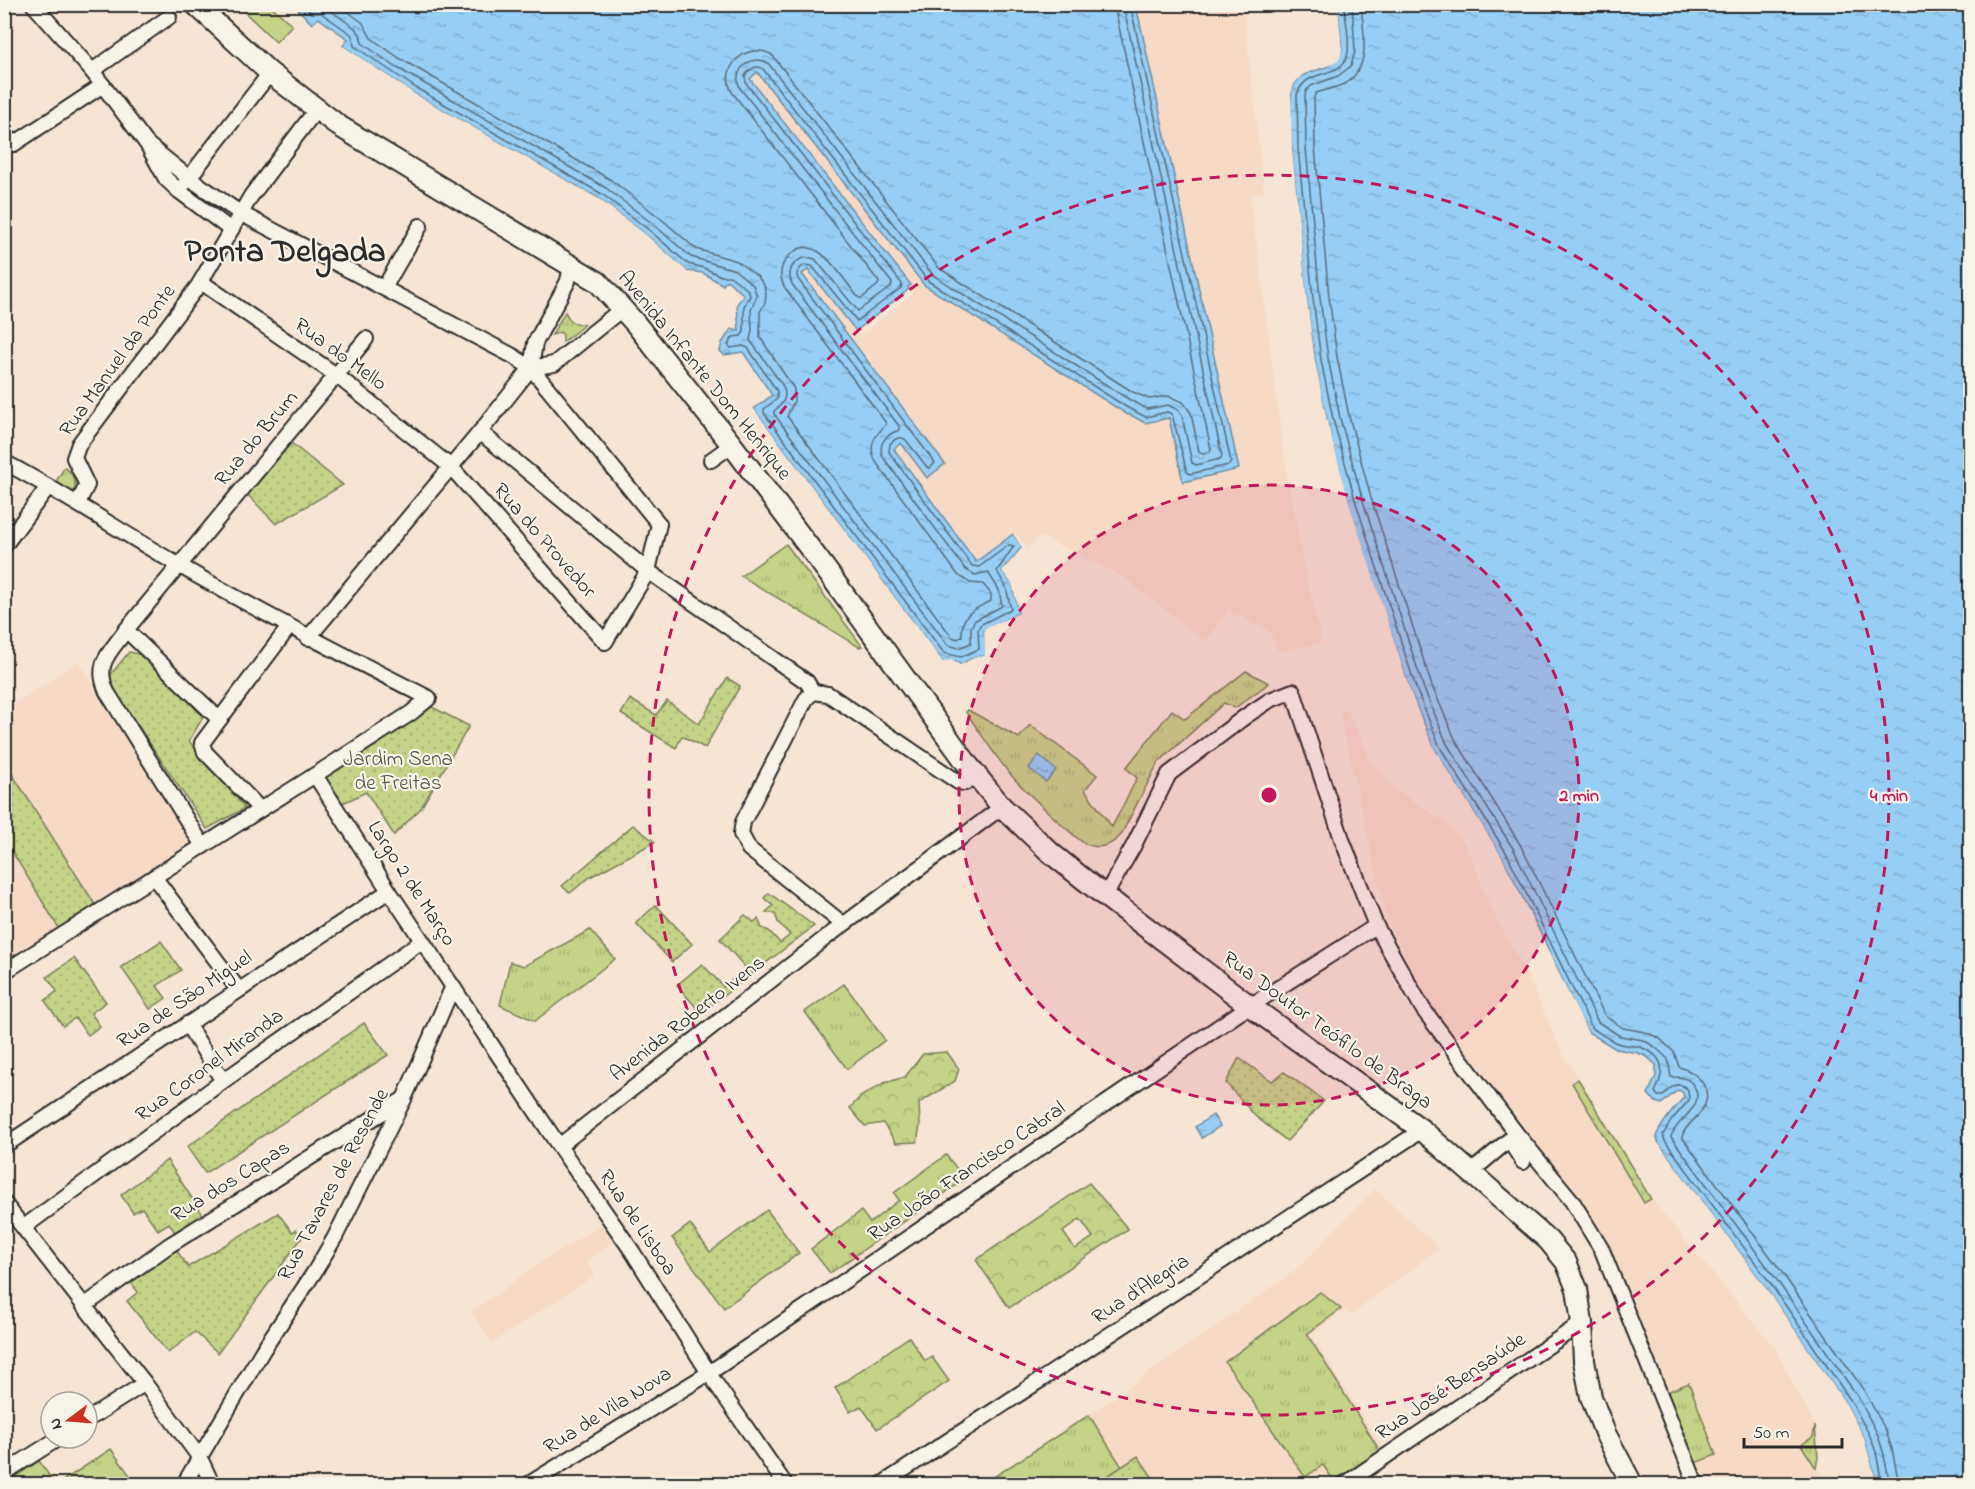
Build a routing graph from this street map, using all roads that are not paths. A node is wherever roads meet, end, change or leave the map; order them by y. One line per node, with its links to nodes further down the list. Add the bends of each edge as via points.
1 (33, 4): 4 (street)
2 (195, 4): 5 (main road, Avenida Infante Dom Henrique)
3 (168, 16): 4 (street)
4 (92, 71): 6 (street)
5 (270, 73): 7 (main road, Avenida Infante Dom Henrique); 10 (street)
6 (103, 85): 8 (street, via 14,144); 9 (street)
7 (316, 110): 12 (street, Rua Manuel da Ponte); 15 (main road, Avenida Infante Dom Henrique)
8 (4, 132)
9 (147, 144): 10 (street); 11 (street, via 166,178)
10 (189, 178): 11 (street); 12 (street)
11 (179, 191): 14 (street)
12 (240, 213): 14 (street, Rua Manuel da Ponte); 17 (street)
13 (420, 226): 17 (street)
14 (231, 230): 16 (street, Rua Manuel da Ponte)
15 (571, 265): 18 (main road, Avenida Infante Dom Henrique, via 598,282); 20 (street, via 568,281 535,343)
16 (201, 282): 21 (street, Rua do Mello); 28 (street, Rua Manuel da Ponte, via 79,444 74,458 87,485)
17 (384, 288): 20 (street)
18 (623, 308): 20 (street, via 554,364); 23 (main road, Avenida Infante Dom Henrique)
19 (366, 339): 21 (street, Rua do Brum)
20 (531, 368): 22 (street); 31 (street, via 659,524)
21 (336, 375): 26 (street, Rua do Mello); 30 (street, Rua do Brum)
22 (480, 432): 26 (street); 31 (street)
23 (732, 445): 24 (street); 37 (main road, Avenida Infante Dom Henrique)
24 (711, 460)
25 (4, 462): 27 (street)
26 (451, 467): 31 (street, Rua do Provedor, via 605,642); 34 (street)
27 (48, 487): 28 (street); 29 (street)
28 (78, 503): 30 (street)
29 (4, 546)
30 (179, 566): 32 (street); 33 (street, Rua do Brum)
31 (648, 571): 35 (street, via 807,682)
32 (289, 627): 34 (street); 36 (street)
33 (126, 630): 36 (street); 41 (street, Rua do Brum, via 105,659 101,679)
34 (308, 638): 38 (street, via 429,698)
35 (813, 692): 37 (street, via 828,694 958,782 965,783 970,777); 45 (street, via 743,822 741,834 749,849)
36 (219, 718): 40 (street, via 202,743 205,752)
37 (968, 765): 39 (main road, Avenida Infante Dom Henrique)
38 (315, 775): 40 (street); 43 (street, Largo 2 de Março)
39 (1002, 807): 44 (main road, Rua Doutor Teófilo de Braga); 45 (street, Avenida Roberto Ivens)
40 (260, 809): 41 (street)
41 (203, 846): 42 (street)
42 (154, 877): 48 (street); 50 (street)
43 (388, 891): 47 (street, Largo 2 de Março); 50 (street, Rua de São Miguel)
44 (1105, 896): 46 (street, via 1169,774 1246,716 1293,691 1343,842); 51 (main road, Rua Doutor Teófilo de Braga)
45 (843, 924): 57 (street, Avenida Roberto Ivens)
46 (1376, 926): 51 (street, Rua João Francisco Cabral); 77 (street, via 1424,1009 1572,1201 1602,1250)
47 (422, 941): 49 (street, Largo 2 de Março); 53 (street, Rua Coronel Miranda)
48 (4, 972)
49 (453, 986): 54 (street, Rua Tavares de Resende); 57 (street, Rua de Lisboa)
50 (238, 989): 52 (street, Rua de São Miguel)
51 (1250, 1006): 55 (main road, Rua Doutor Teófilo de Braga); 64 (street, Rua João Francisco Cabral)
52 (187, 1024): 53 (street); 56 (street, Rua de São Miguel)
53 (223, 1082): 61 (street, Rua Coronel Miranda)
54 (404, 1099): 62 (street, Rua dos Capas, via 168,1246); 68 (street, Rua Tavares de Resende, via 320,1262)
55 (1422, 1130): 59 (main road, Rua Doutor Teófilo de Braga); 75 (street, Rua d'Alegria)
56 (4, 1146)
57 (559, 1146): 64 (street, Rua de Lisboa, via 632,1251)
58 (1523, 1162): 59 (street, via 1509,1140)
59 (1471, 1172): 63 (main road, Rua Doutor Teófilo de Braga, via 1548,1240 1566,1262 1577,1289)
60 (4, 1203): 61 (street)
61 (24, 1227): 62 (street)
62 (84, 1306): 65 (street)
63 (1582, 1323): 70 (main road, Rua Doutor Teófilo de Braga, via 1591,1396); 76 (street, Rua José Bensaúde)
64 (709, 1373): 73 (street, Rua de Vila Nova); 74 (street, Rua de Lisboa)
65 (143, 1381): 66 (street); 68 (street)
66 (99, 1412)
67 (40, 1450): 69 (street)
68 (200, 1458): 71 (street, Rua Tavares de Resende); 72 (street)
69 (4, 1473)
70 (1627, 1482)
71 (184, 1485)
72 (212, 1485)
73 (529, 1485)
74 (785, 1485)
75 (882, 1485)
76 (1345, 1485)
77 (1696, 1485)

